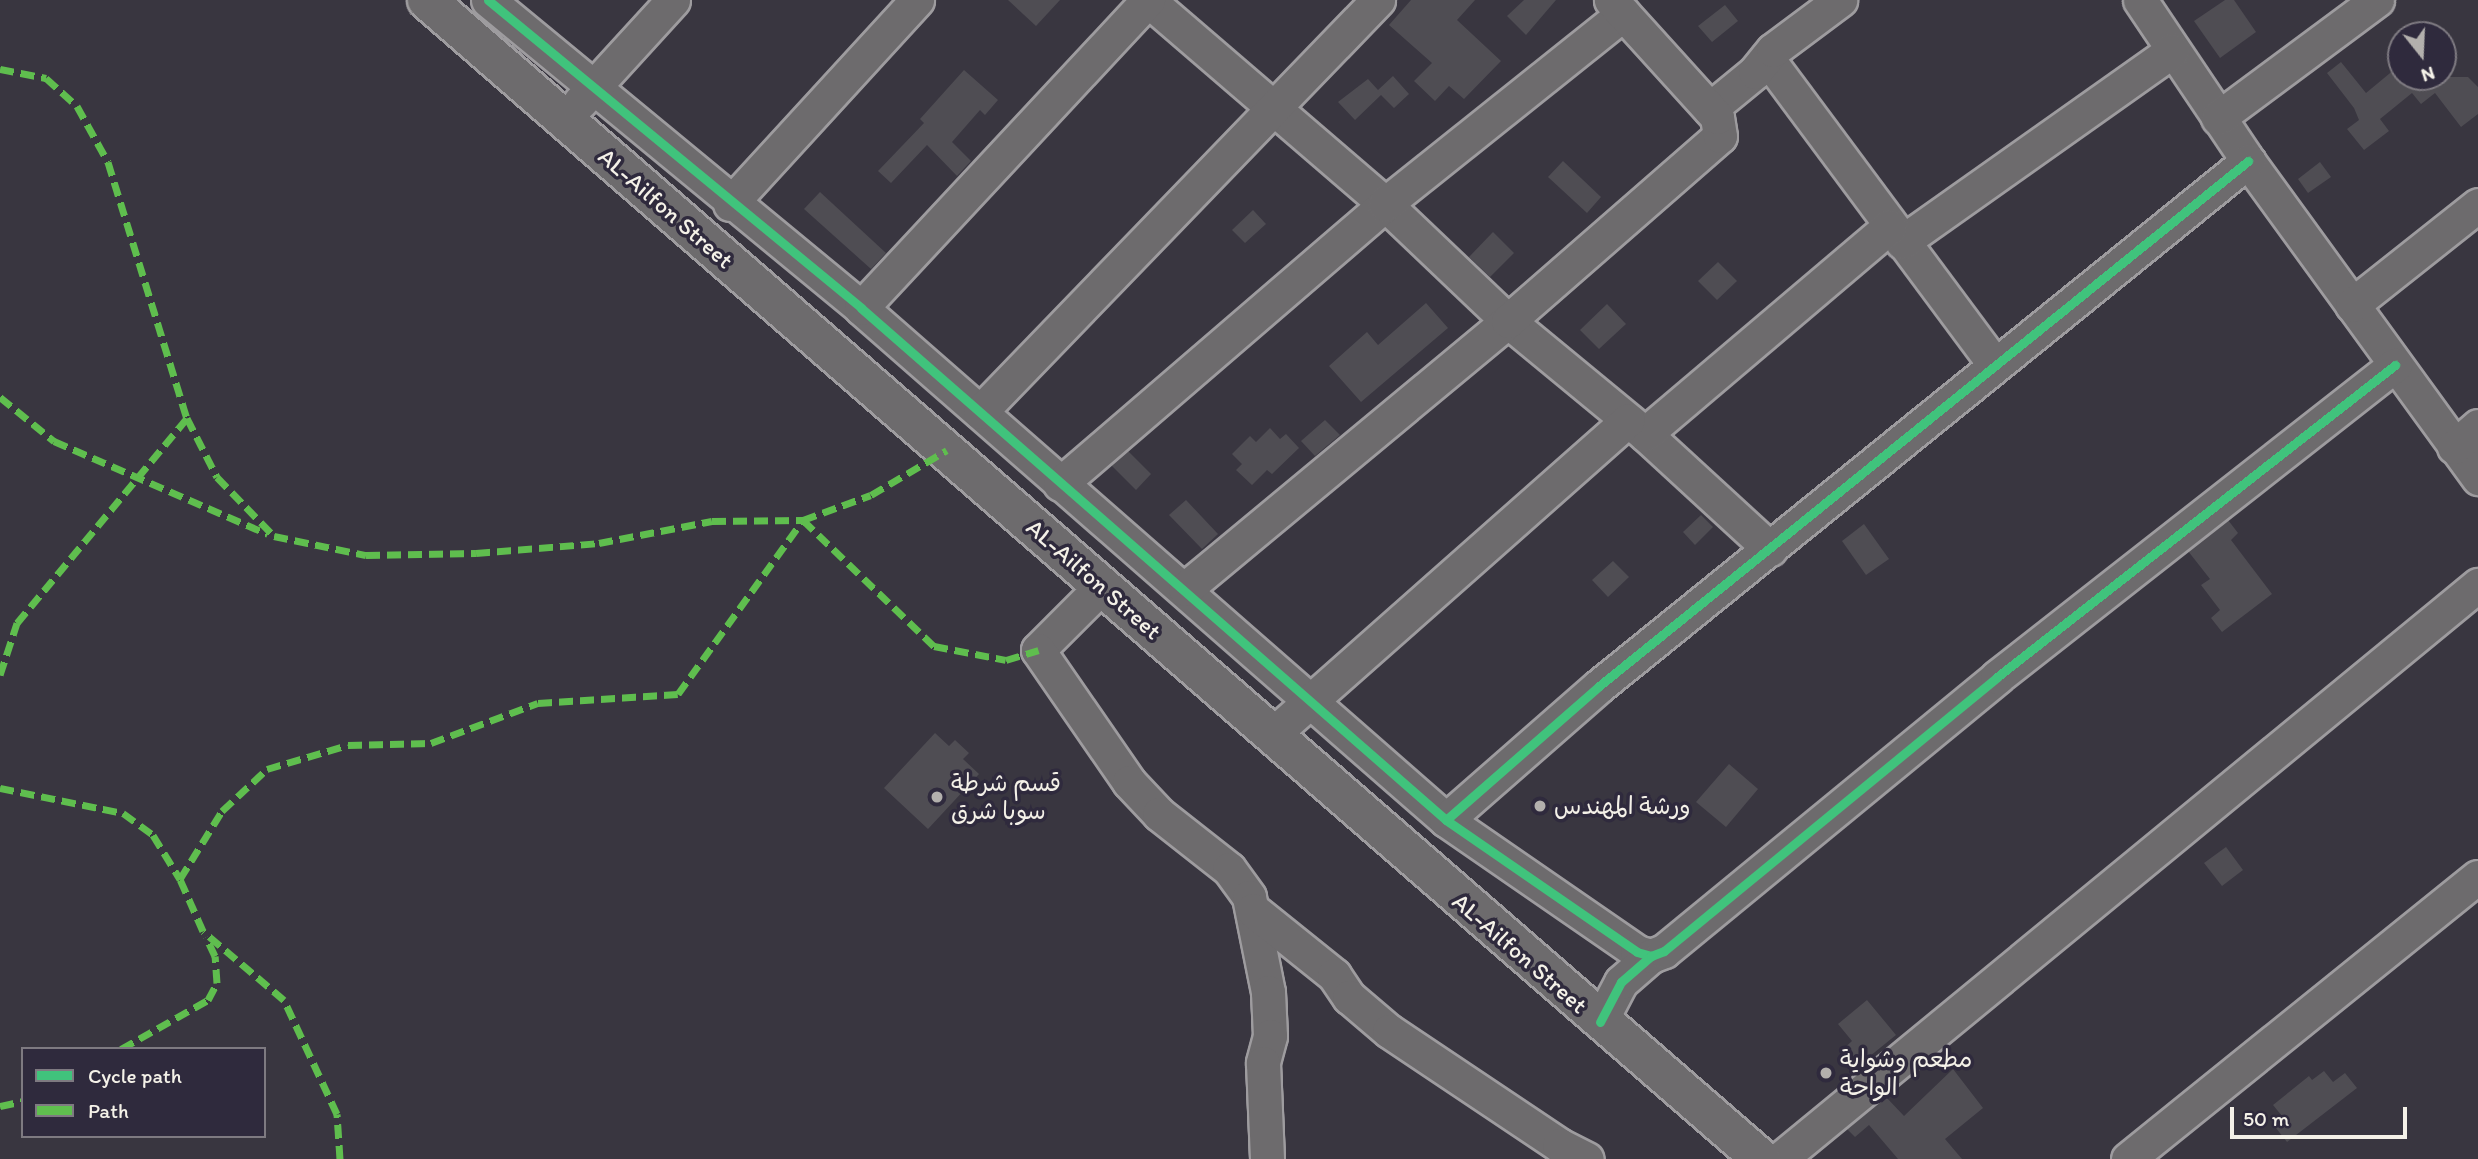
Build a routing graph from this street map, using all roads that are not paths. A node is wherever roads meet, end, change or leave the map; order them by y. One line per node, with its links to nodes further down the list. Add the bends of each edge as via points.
1 (427, 0): 17 (highway, AL-Ailfon Street)
2 (673, 0): 13 (street)
3 (917, 0): 19 (street)
4 (1148, 0): 14 (street); 24 (street)
5 (1378, 0): 14 (street)
6 (1840, 0): 12 (street)
7 (2140, 0): 11 (street)
8 (2377, 0): 16 (street)
9 (493, 2): 13 (street)
10 (1617, 7): 15 (street); 20 (street)
11 (2172, 51): 16 (street); 22 (street)
12 (1767, 58): 15 (street); 22 (street)
13 (594, 88): 17 (street); 19 (street)
14 (1271, 107): 20 (street); 28 (street)
15 (1710, 109): 25 (street, via 1721,125 1720,136)
16 (2218, 118): 18 (street)
17 (564, 119): 35 (highway, AL-Ailfon Street)
18 (2248, 161): 23 (street); 26 (street)
19 (730, 204): 24 (street)
20 (1385, 204): 25 (street); 32 (street)
21 (2478, 205): 23 (street)
22 (1896, 234): 26 (street); 29 (street)
23 (2352, 305): 27 (street)
24 (861, 308): 28 (street)
25 (1508, 321): 29 (street); 36 (street)
26 (1995, 365): 33 (street)
27 (2395, 365): 30 (street); 42 (street, via 1997,677 1664,951)
28 (980, 412): 32 (street)
29 (1637, 427): 33 (street); 37 (street)
30 (2466, 437): 31 (street)
31 (2478, 478)
32 (1060, 484): 36 (street)
33 (1770, 549): 39 (street, via 1599,686)
34 (2478, 585): 47 (street)
35 (1101, 587): 38 (highway, AL-Ailfon Street); 41 (street, via 1038,650 1123,775 1159,814 1228,869)
36 (1185, 589): 37 (street)
37 (1313, 699): 38 (street); 39 (street)
38 (1272, 735): 43 (highway, AL-Ailfon Street)
39 (1446, 820): 42 (street, via 1637,952)
40 (2478, 877): 48 (street)
41 (1253, 909): 44 (street, via 1270,1036 1263,1063); 45 (street, via 1334,975 1349,997 1389,1031 1559,1146)
42 (1651, 956): 43 (street, via 1621,982)
43 (1600, 1022): 46 (highway, AL-Ailfon Street)
44 (1267, 1159)
45 (1587, 1159)
46 (1760, 1159)
47 (1780, 1159)
48 (2128, 1159)

